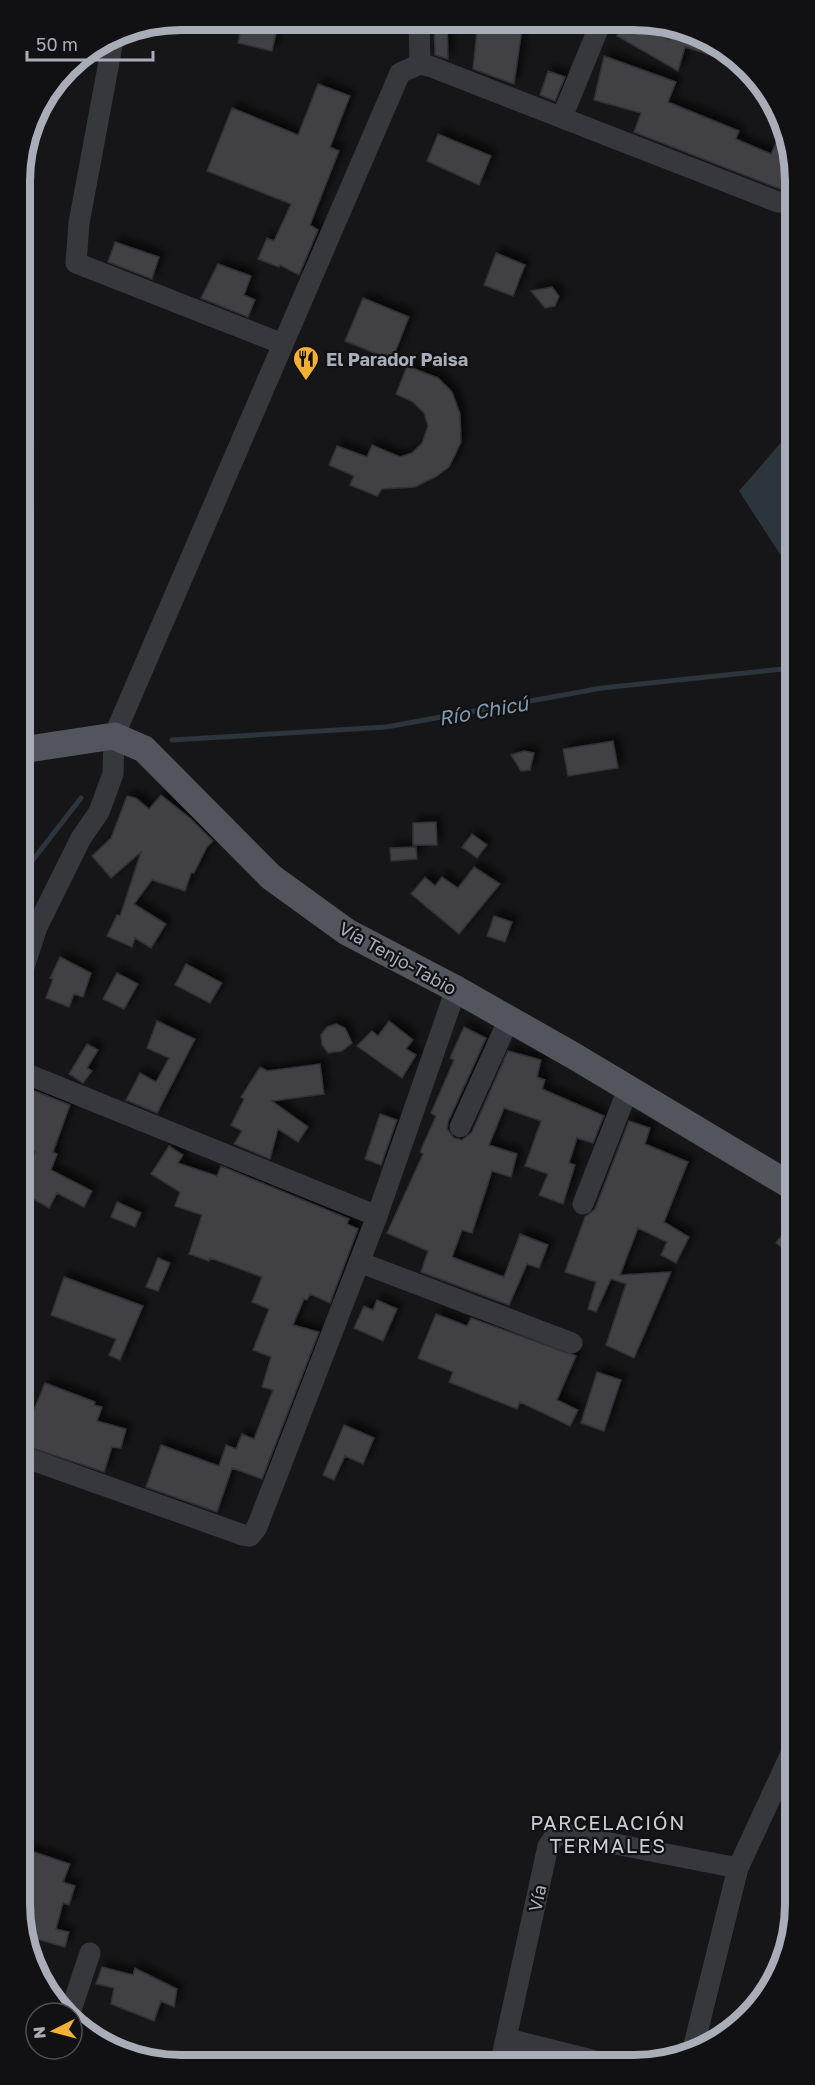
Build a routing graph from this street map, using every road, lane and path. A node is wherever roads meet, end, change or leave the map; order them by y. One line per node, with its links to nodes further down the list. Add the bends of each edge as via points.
1 (419, 30): 4 (street)
2 (598, 30): 5 (street)
3 (112, 47): 7 (street, via 79,223 76,263)
4 (420, 64): 5 (street); 7 (street, via 400,73)
5 (562, 117): 6 (street)
6 (785, 202)
7 (283, 344): 8 (street)
8 (114, 736): 9 (main road); 10 (street, via 113,774 99,812 81,838); 11 (main road, Vía Tenjo-Tabio, via 144,749 250,858 295,897 347,932)
9 (30, 749)
10 (30, 948)
11 (456, 989): 12 (main road, Vía Tenjo-Tabio); 18 (street)
12 (509, 1019): 14 (main road, Vía Tenjo-Tabio); 15 (street)
13 (30, 1074): 18 (street)
14 (628, 1089): 16 (main road, Vía Tenjo-Tabio); 17 (street)
15 (460, 1127)
16 (785, 1182)
17 (583, 1204)
18 (377, 1216): 19 (street)
19 (359, 1262): 20 (street); 21 (street, via 257,1527 250,1536)
20 (572, 1343)
21 (30, 1459)
22 (785, 1766): 23 (street)
23 (738, 1868): 26 (street, Vía, via 564,1834 555,1836 548,1846); 27 (street)
24 (90, 1953): 25 (street)
25 (74, 2001)
26 (508, 2039): 28 (street, Vía); 29 (street)
27 (695, 2043)
28 (503, 2055)
29 (572, 2055)

